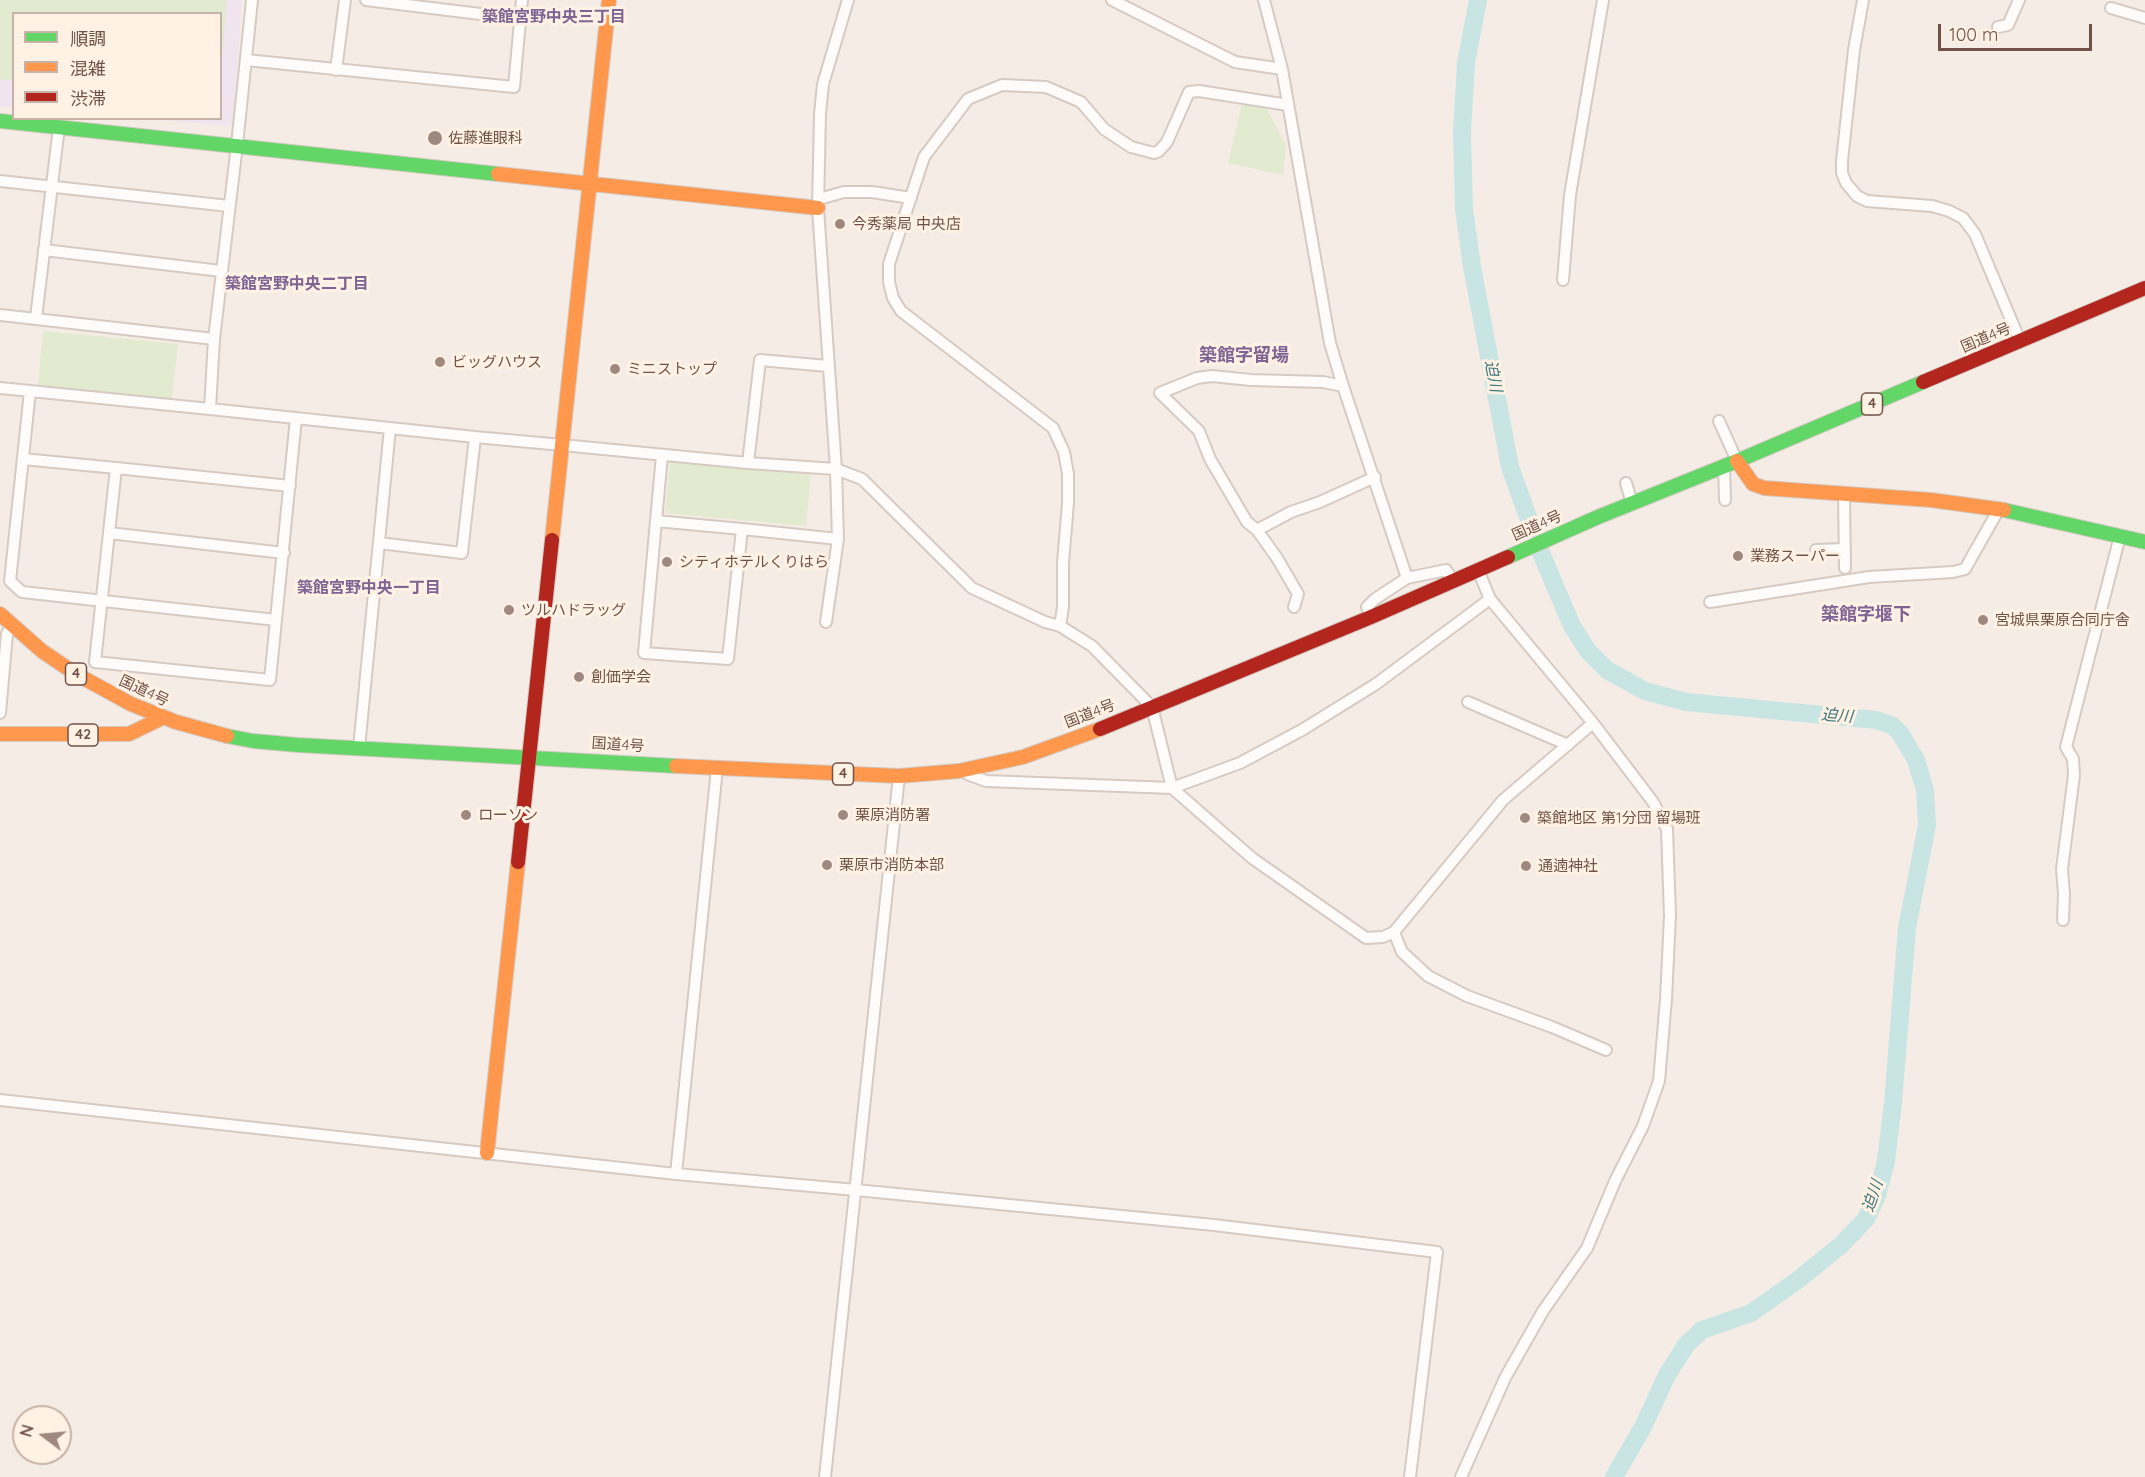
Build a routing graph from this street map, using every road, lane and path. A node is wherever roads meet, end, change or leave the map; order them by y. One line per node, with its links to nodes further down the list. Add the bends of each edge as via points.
1 (252, 0): 16 (street)
2 (345, 0): 18 (street)
3 (366, 0): 14 (street)
4 (522, 0): 14 (street)
5 (609, 0): 24 (main road)
6 (848, 0): 27 (street, via 823,84)
7 (1112, 0): 17 (street, via 1235,62)
8 (1264, 0): 17 (street)
9 (1603, 0): 31 (street, via 1570,195)
10 (1863, 0): 36 (street, via 1843,153 1846,183 1867,201 1932,206 1963,218 1975,234)
11 (2019, 0): 15 (street, via 2008,25)
12 (2111, 8): 13 (street)
13 (2145, 18)
14 (521, 19): 18 (street, via 514,87)
15 (1998, 27)
16 (246, 60): 18 (street); 22 (street)
17 (1282, 69): 19 (street)
18 (336, 70)
19 (1288, 105): 26 (street, via 1189,92 1167,142 1154,153 1131,147 1104,129 1082,102 1046,87 1002,85 968,99 924,157); 38 (street, via 1330,343)
20 (0, 121): 21 (main road)
21 (59, 127): 22 (main road); 25 (street)
22 (237, 145): 24 (main road); 28 (street)
23 (0, 181): 25 (street)
24 (590, 184): 27 (main road); 46 (main road)
25 (52, 187): 28 (street); 29 (street)
26 (911, 198): 27 (street, via 844,192); 84 (street, via 889,264 891,290 901,311 1053,428 1064,452 1068,503)
27 (818, 204): 37 (street)
28 (229, 206): 30 (street)
29 (44, 250): 30 (street); 34 (street)
30 (221, 271): 35 (street)
31 (1563, 280)
32 (2145, 288): 36 (main road, 国道4号 / 4)
33 (0, 315): 34 (street)
34 (36, 318): 35 (street)
35 (214, 339): 41 (street)
36 (2020, 341): 50 (main road, 国道4号 / 4)
37 (828, 366): 49 (street, via 760,360); 52 (street)
38 (1343, 386): 53 (street); 62 (street, via 1212,376 1160,393 1199,431 1210,459 1247,522)
39 (0, 388): 40 (street)
40 (30, 391): 41 (street); 48 (street)
41 (210, 409): 42 (street)
42 (296, 418): 44 (street); 55 (street)
43 (1719, 421): 50 (street)
44 (390, 428): 45 (street); 67 (street)
45 (475, 437): 46 (street); 67 (street, via 462,553)
46 (562, 445): 47 (street); 93 (main road)
47 (662, 455): 49 (street); 60 (street)
48 (23, 459): 51 (street); 76 (street, via 10,581 22,592)
49 (748, 463): 52 (street)
50 (1730, 463): 56 (main road, via 1753,484 1764,488); 57 (street); 58 (main road, 国道4号 / 4)
51 (116, 468): 55 (street); 63 (street)
52 (836, 469): 65 (street); 84 (street, via 862,479 972,588)
53 (1375, 477): 62 (street); 73 (street)
54 (1626, 483): 58 (street)
55 (290, 486): 70 (street)
56 (1844, 494): 59 (main road); 69 (street)
57 (1725, 500)
58 (1632, 503): 71 (main road, 国道4号 / 4)
59 (2000, 509): 64 (main road); 77 (street, via 1965,569 1869,577)
60 (656, 521): 61 (street); 61 (street, via 645,652 728,659)
61 (742, 529): 65 (street)
62 (1257, 530): 78 (street, via 1298,594)
63 (109, 533): 70 (street); 76 (street)
64 (2120, 536): 66 (main road); 98 (street, via 2066,747 2073,759 2074,775 2062,869)
65 (837, 539): 82 (street)
66 (2145, 542)
67 (380, 543): 92 (street)
68 (1816, 549): 69 (street)
69 (1845, 549): 72 (street)
70 (284, 553): 81 (street)
71 (1483, 568): 74 (main road, 国道4号 / 4); 75 (street)
72 (1845, 568)
73 (1407, 578): 74 (street, via 1446,570); 80 (street, via 1374,599 1367,607)
74 (1453, 581): 80 (main road, 国道4号 / 4)
75 (1490, 599): 89 (street); 97 (street, via 1376,684 1302,730 1240,763)
76 (101, 601): 81 (street); 81 (street, via 95,662 270,680)
77 (1710, 602)
78 (1294, 607)
79 (0, 614): 83 (main road, 国道4号 / 4)
80 (1371, 617): 86 (main road, 国道4号 / 4)
81 (276, 620)
82 (826, 622)
83 (12, 625): 87 (street); 88 (main road, 国道4号 / 4, via 76,674)
84 (1060, 626): 86 (street, via 1092,646)
85 (1468, 702): 91 (street)
86 (1152, 707): 95 (main road, 国道4号 / 4, via 1023,757); 97 (street)
87 (0, 713)
88 (162, 718): 90 (main road, 42, via 129,734); 92 (main road, 国道4号 / 4, via 253,741)
89 (1593, 723): 91 (street); 107 (street, via 1653,802 1667,829 1670,916 1659,1081 1643,1126 1587,1248 1543,1311 1505,1378)
90 (0, 734)
91 (1568, 745): 99 (street, via 1503,800)
92 (359, 748): 93 (main road, 国道4号 / 4)
93 (530, 756): 94 (main road, 国道4号 / 4); 102 (main road)
94 (717, 768): 96 (main road, 国道4号 / 4); 103 (street)
95 (958, 771): 96 (main road, 国道4号 / 4); 97 (street, via 986,781)
96 (899, 776): 104 (street)
97 (1173, 788): 99 (street, via 1252,858 1366,938)
98 (2063, 920)
99 (1394, 932): 100 (street, via 1402,952 1428,976 1467,996)
100 (1606, 1050)
101 (0, 1100): 102 (street)
102 (487, 1153): 103 (street)
103 (676, 1174): 104 (street)
104 (856, 1190): 105 (street); 106 (street, via 1437,1252)
105 (825, 1477)
106 (1410, 1477)
107 (1461, 1477)

